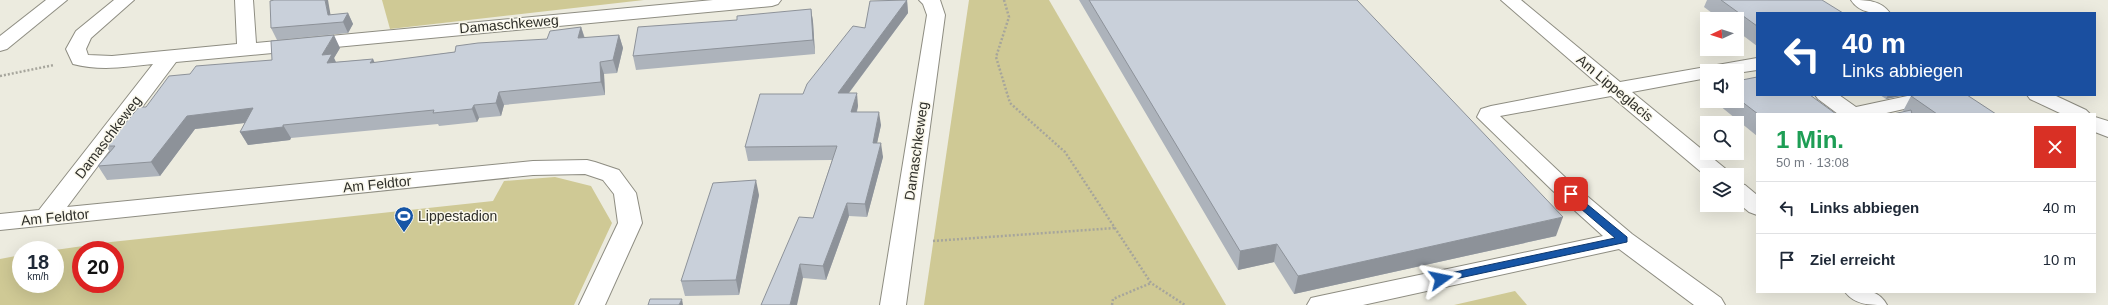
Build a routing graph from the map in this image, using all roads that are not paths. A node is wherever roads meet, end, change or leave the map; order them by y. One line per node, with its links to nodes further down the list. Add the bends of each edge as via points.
1 (58, 0): 9 (street)
2 (125, 0): 11 (street, Damaschkeweg, via 83,35 76,49 80,60 112,62)
3 (244, 0): 10 (street)
4 (772, 0): 10 (street, Damaschkeweg)
5 (928, 0): 32 (street, Damaschkeweg, via 931,1 936,15)
6 (1510, 0): 15 (street, Am Lippeglacis)
7 (1860, 0): 8 (street)
8 (1879, 12)
9 (0, 45)
10 (246, 48): 11 (street, Damaschkeweg)
11 (170, 56): 27 (street, Damaschkeweg)
12 (1756, 64): 13 (street)
13 (1744, 66)
14 (1700, 73): 15 (street)
15 (1616, 89): 24 (street, Am Lippeglacis); 29 (street, via 1498,110 1488,113 1488,117)
16 (1827, 96): 19 (street)
17 (1936, 96): 20 (street)
18 (2039, 96): 21 (street)
19 (1851, 113)
20 (1857, 113)
21 (2077, 113)
22 (2096, 124): 23 (street)
23 (2108, 130)
24 (1711, 168)
25 (1744, 196): 26 (street)
26 (1756, 206)
27 (46, 218): 28 (street, Am Feldtor); 31 (street, Am Feldtor, via 533,168 587,167 611,175 625,193 630,223)
28 (0, 222)
29 (1623, 240): 33 (street); 34 (street)
30 (1859, 293): 35 (street)
31 (592, 305)
32 (893, 305)
33 (1320, 305)
34 (1712, 305)
35 (1874, 305)

